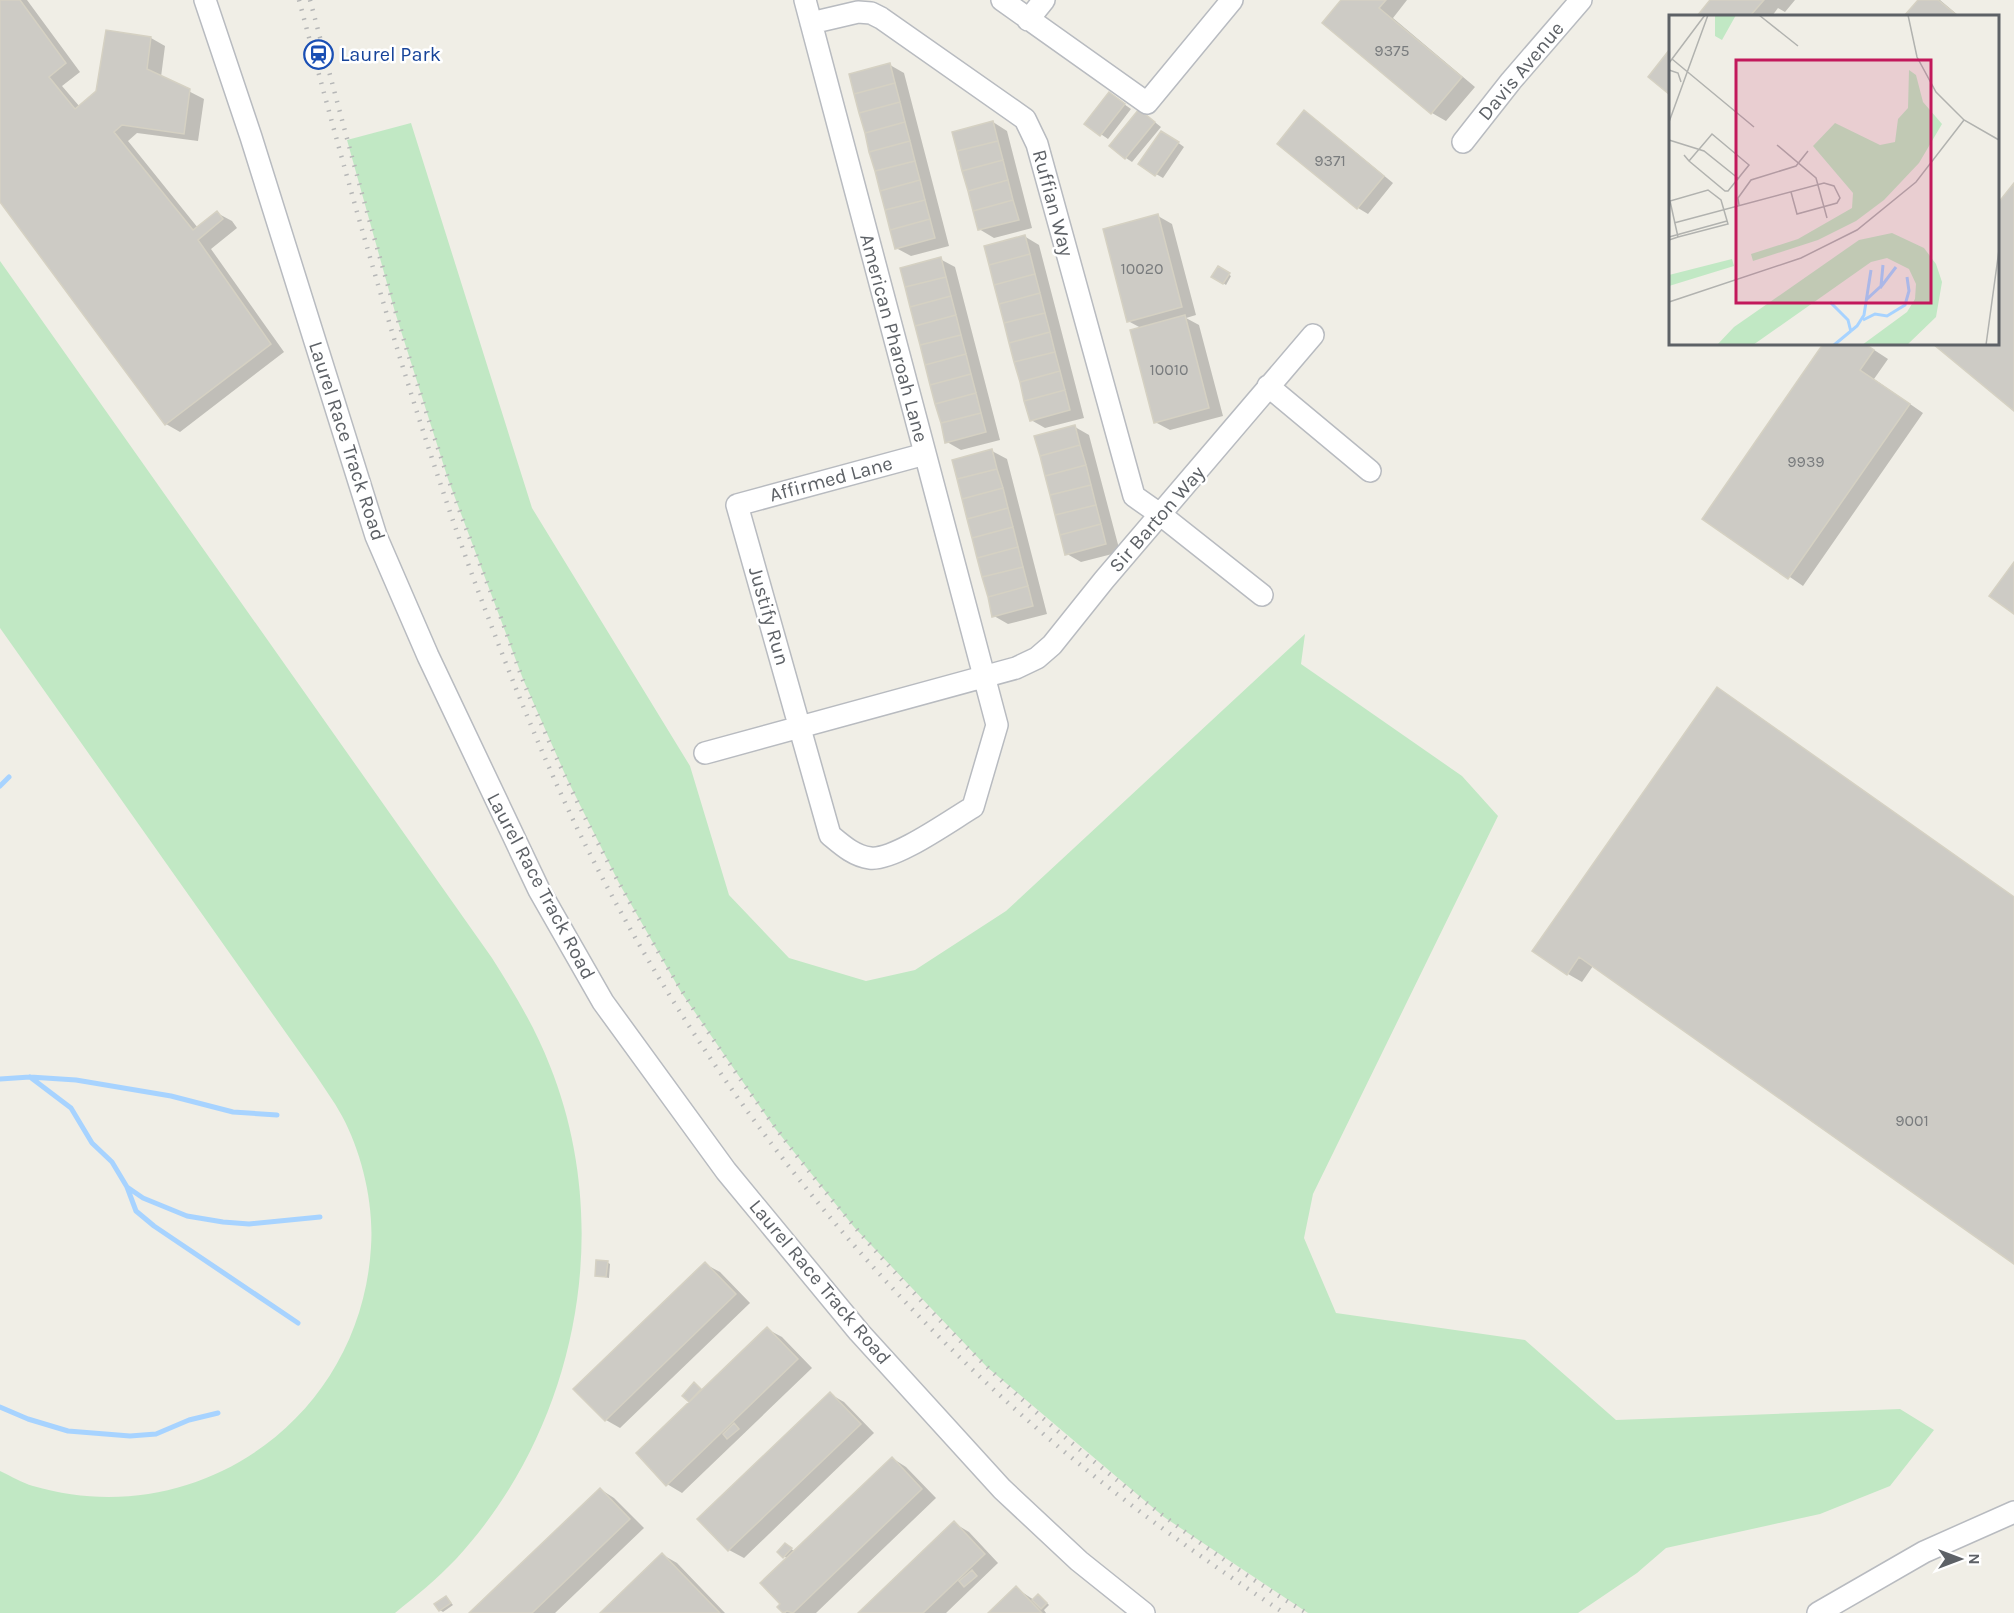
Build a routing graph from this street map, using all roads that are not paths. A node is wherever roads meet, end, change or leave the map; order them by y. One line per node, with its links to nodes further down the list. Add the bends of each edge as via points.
1 (204, 0): 21 (street, Laurel Race Track Road, via 376,536 539,890 603,1002 726,1171 859,1332 1002,1489 1078,1561)
2 (805, 0): 8 (street, American Pharoah Lane)
3 (1002, 0): 7 (street)
4 (1044, 0): 7 (street)
5 (1232, 0): 7 (street, via 1147,103)
6 (1581, 0): 9 (street, Davis Avenue)
7 (1028, 20)
8 (811, 23): 12 (street, American Pharoah Lane); 15 (street, Ruffian Way, via 847,13 871,13 1025,119 1037,144 1134,496)
9 (1463, 142)
10 (1312, 336): 11 (street, Sir Barton Way)
11 (1269, 386): 13 (street); 15 (street, Sir Barton Way)
12 (925, 454): 14 (street, Affirmed Lane); 17 (street, American Pharoah Lane)
13 (1370, 471)
14 (737, 505): 18 (street, Justify Run)
15 (1161, 514): 16 (street, Ruffian Way); 17 (street, Sir Barton Way, via 1052,645 1016,668)
16 (1262, 595)
17 (984, 676): 18 (street, Sir Barton Way); 18 (street, American Pharoah Lane, via 997,725 973,807 896,853 871,858 850,851 830,835)
18 (800, 726): 19 (street, Sir Barton Way)
19 (705, 753)
20 (2014, 1512): 22 (street, via 1924,1552)
21 (1143, 1613)
22 (1818, 1613)

